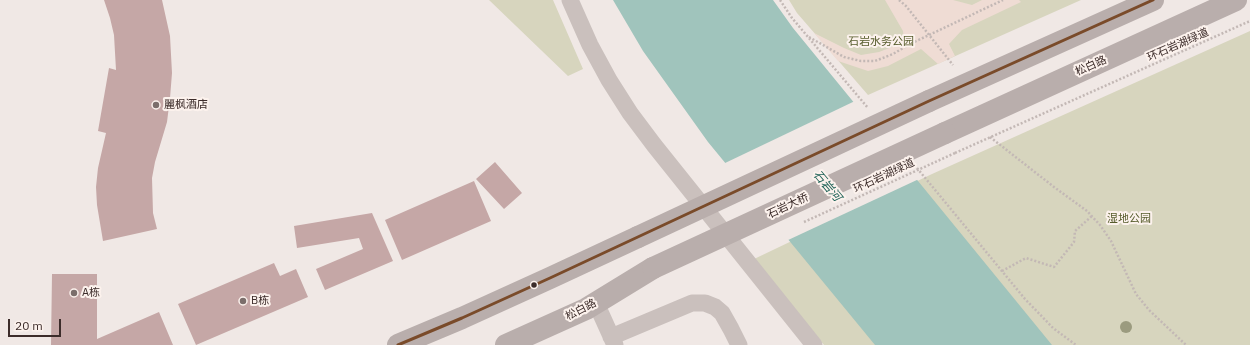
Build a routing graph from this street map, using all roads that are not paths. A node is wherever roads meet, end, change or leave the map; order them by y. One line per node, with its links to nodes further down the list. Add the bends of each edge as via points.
1 (570, 0): 11 (lane, via 590,45 630,113)
2 (1153, 0): 8 (main road, bridge, via 929,101 502,300)
3 (1236, 0): 4 (main road, 松白路)
4 (945, 133): 5 (main road, 石岩大桥, bridge)
5 (653, 268): 6 (main road, 松白路)
6 (596, 303): 7 (lane); 9 (main road, 松白路)
7 (613, 341): 10 (lane, via 692,303 705,303 722,313)
8 (398, 345)
9 (506, 345)
10 (738, 345)
11 (814, 345)

